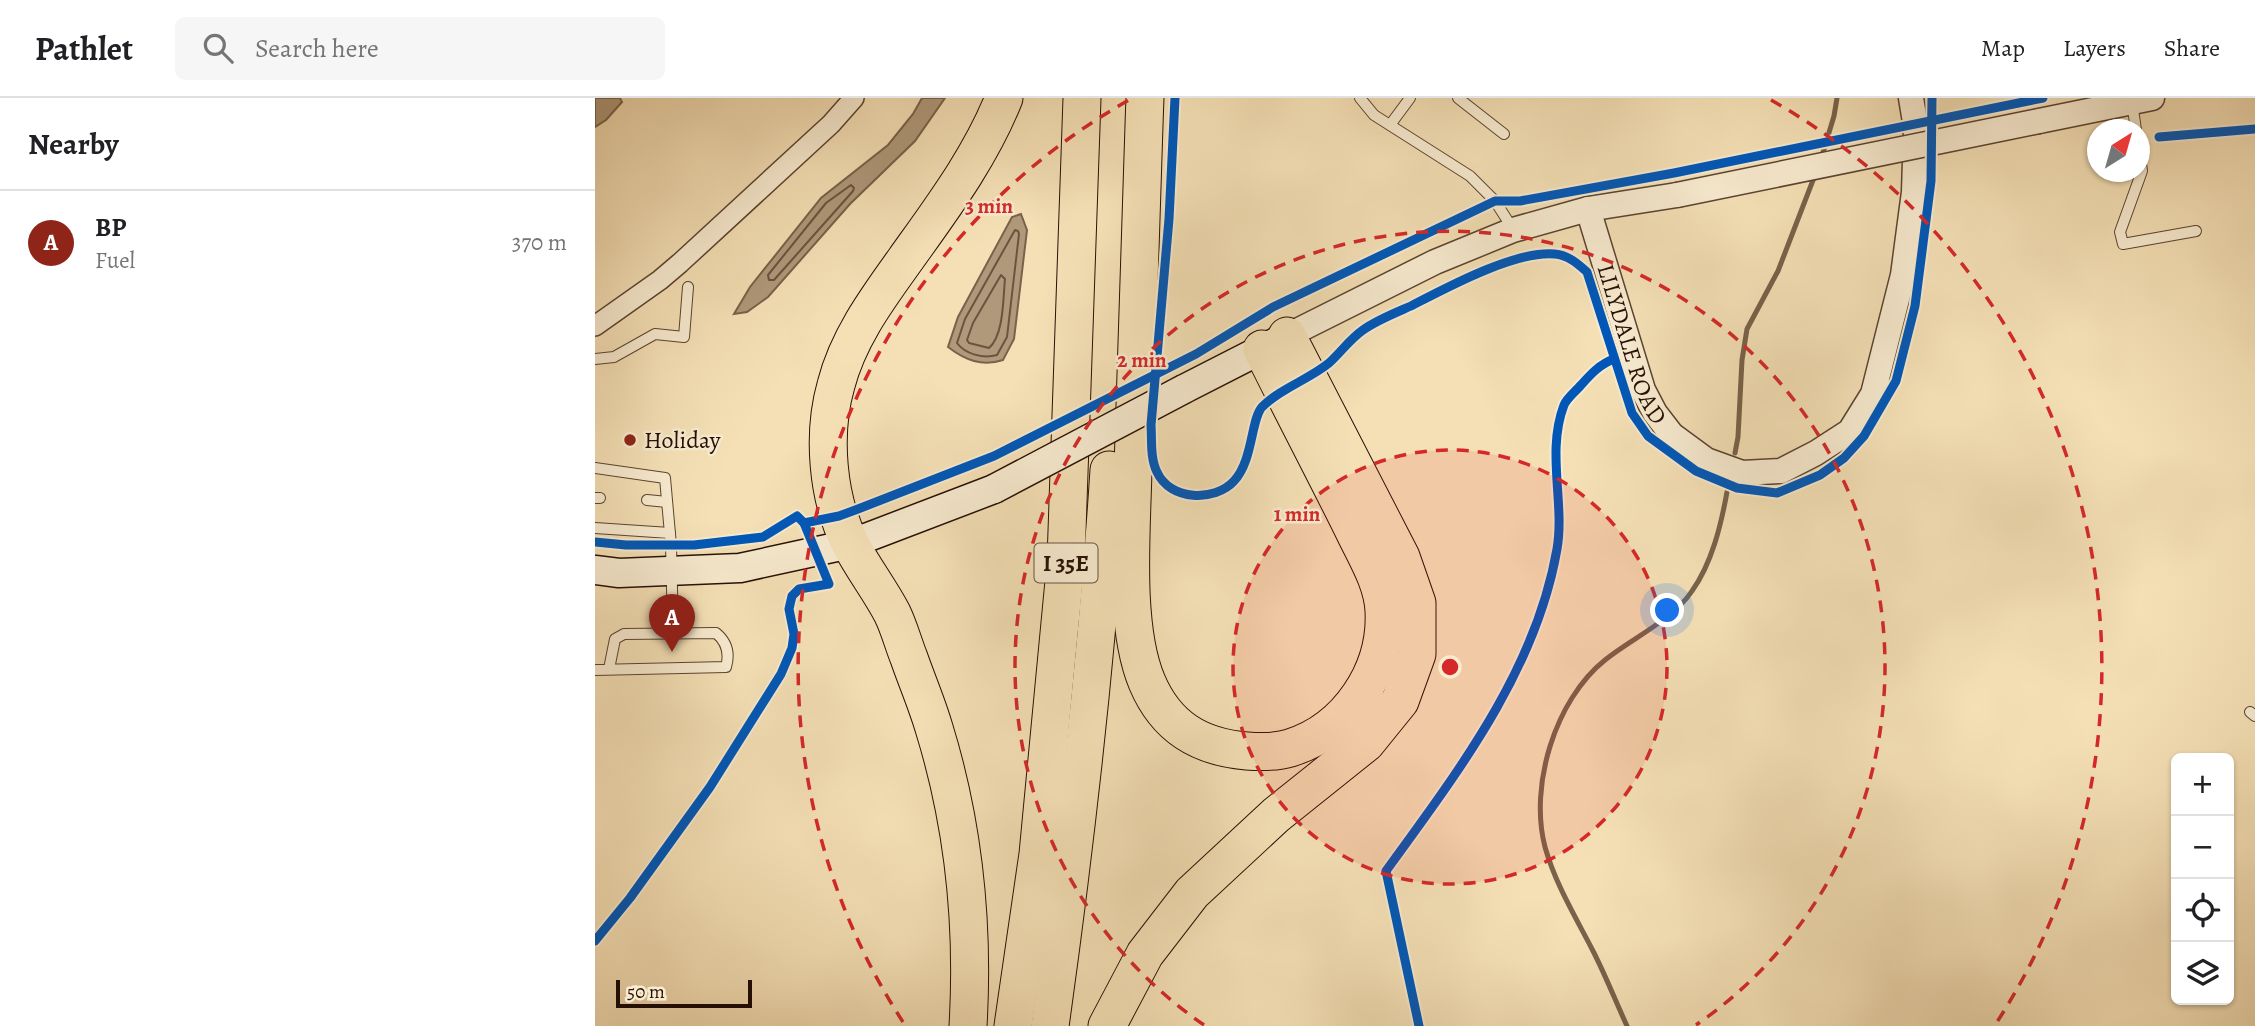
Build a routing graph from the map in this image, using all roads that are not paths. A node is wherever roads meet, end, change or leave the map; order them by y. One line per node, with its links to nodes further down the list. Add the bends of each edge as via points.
1 (854, 98): 19 (street, via 680,263)
2 (1004, 98): 27 (highway, via 968,171 860,325 836,383 828,422 829,459 836,509)
3 (1082, 98): 34 (highway, I 35E, via 1066,561 1038,854)
4 (1123, 98): 35 (highway, I 35E, via 1104,558 1072,866)
5 (1145, 98): 20 (highway, via 1136,315 1134,630 1146,679 1159,708 1206,744 1232,750 1289,748 1339,720 1360,697 1382,646 1384,610 1377,580)
6 (1360, 98): 12 (lane)
7 (1410, 98): 12 (lane)
8 (1458, 98): 13 (lane)
9 (1911, 98): 15 (street, LILYDALE ROAD, via 1916,128 1915,192 1903,275 1873,394 1850,431 1781,471 1742,473 1706,460 1672,435 1655,413 1643,390)
10 (2138, 99): 11 (lane); 15 (street, bridge, via 1677,195)
11 (2137, 119)
12 (1390, 125): 16 (lane, via 1470,176 1495,201)
13 (1504, 134)
14 (2138, 182): 17 (lane, via 2120,232 2123,244)
15 (1588, 209): 16 (street)
16 (1513, 230): 20 (street, via 1434,262)
17 (2196, 231)
18 (688, 287): 21 (lane, via 684,337 655,334 614,357)
19 (595, 326)
20 (1275, 343): 27 (main road, bridge, via 994,489); 36 (highway, via 1401,557 1417,603 1417,654 1400,701 1366,743 1276,815 1192,893 1145,954)
21 (595, 359)
22 (595, 468): 24 (lane, via 665,478)
23 (647, 500): 24 (lane)
24 (667, 502): 26 (lane)
25 (595, 528): 26 (lane)
26 (670, 533): 29 (lane)
27 (851, 544): 29 (main road, via 740,568); 33 (highway, via 893,615 950,781 969,906)
28 (595, 570): 29 (main road)
29 (673, 570): 30 (lane)
30 (673, 633): 31 (lane, via 624,634 615,639); 31 (lane, via 716,633 724,640 726,667)
31 (609, 669): 32 (lane)
32 (595, 670)
33 (968, 1026)
34 (1013, 1026)
35 (1050, 1026)
36 (1107, 1026)

